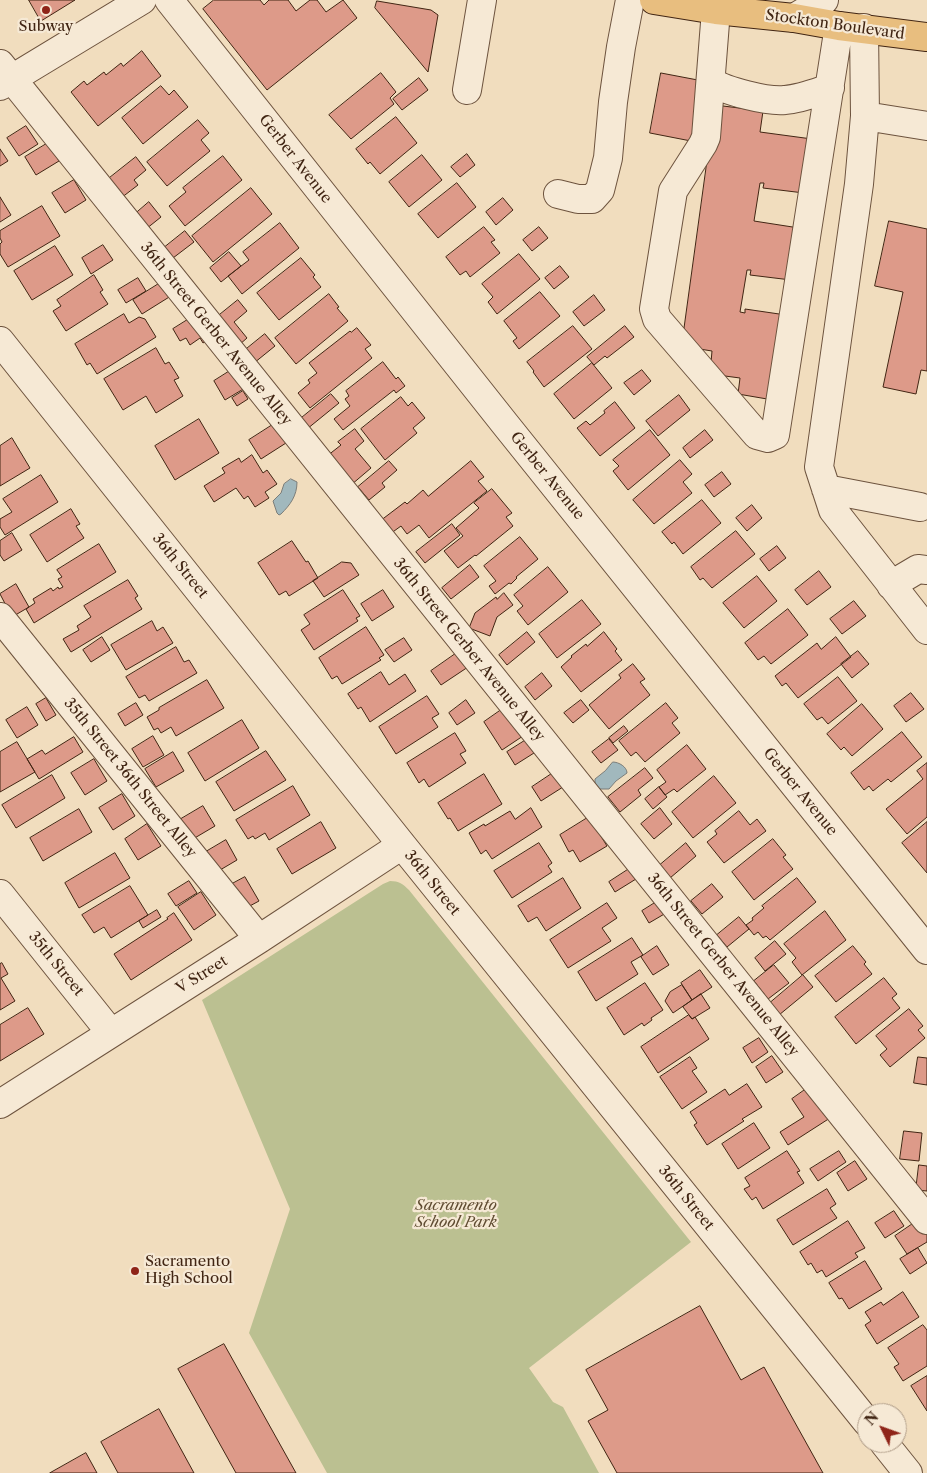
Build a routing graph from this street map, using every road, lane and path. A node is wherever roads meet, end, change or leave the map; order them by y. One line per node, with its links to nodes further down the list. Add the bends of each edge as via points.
1 (142, 0): 11 (street)
2 (169, 0): 28 (street, Gerber Avenue)
3 (482, 0): 14 (street)
4 (630, 0): 17 (street, via 613,102 608,158 600,190 592,199)
5 (654, 0): 7 (main road, Stockton Boulevard)
6 (824, 0): 8 (street)
7 (716, 10): 8 (main road, Stockton Boulevard); 12 (street)
8 (794, 18): 9 (main road, Stockton Boulevard)
9 (851, 27): 10 (main road, Stockton Boulevard); 13 (street); 15 (street)
10 (927, 37)
11 (4, 76): 31 (street, 36th Street Gerber Avenue Alley)
12 (711, 81): 13 (street, via 733,92 782,101); 13 (street, via 706,137 673,191 654,309 657,319 757,435 768,438 775,435)
13 (830, 88)
14 (467, 90)
15 (865, 116): 16 (street); 19 (street, via 860,184 819,467)
16 (927, 126)
17 (558, 194)
18 (0, 341): 25 (street, 36th Street)
19 (826, 488): 20 (street); 22 (street, via 833,510)
20 (920, 507)
21 (927, 570): 22 (street, via 918,569)
22 (892, 585): 24 (street)
23 (0, 617): 27 (street, 35th Street 36th Street Alley)
24 (927, 630)
25 (402, 845): 27 (street, V Street); 32 (street, 36th Street)
26 (0, 894): 29 (street, 35th Street)
27 (259, 939): 29 (street, V Street)
28 (927, 950)
29 (112, 1033): 30 (street, V Street)
30 (0, 1104)
31 (927, 1220)
32 (857, 1410)
33 (892, 1453): 34 (street)
34 (908, 1473)

